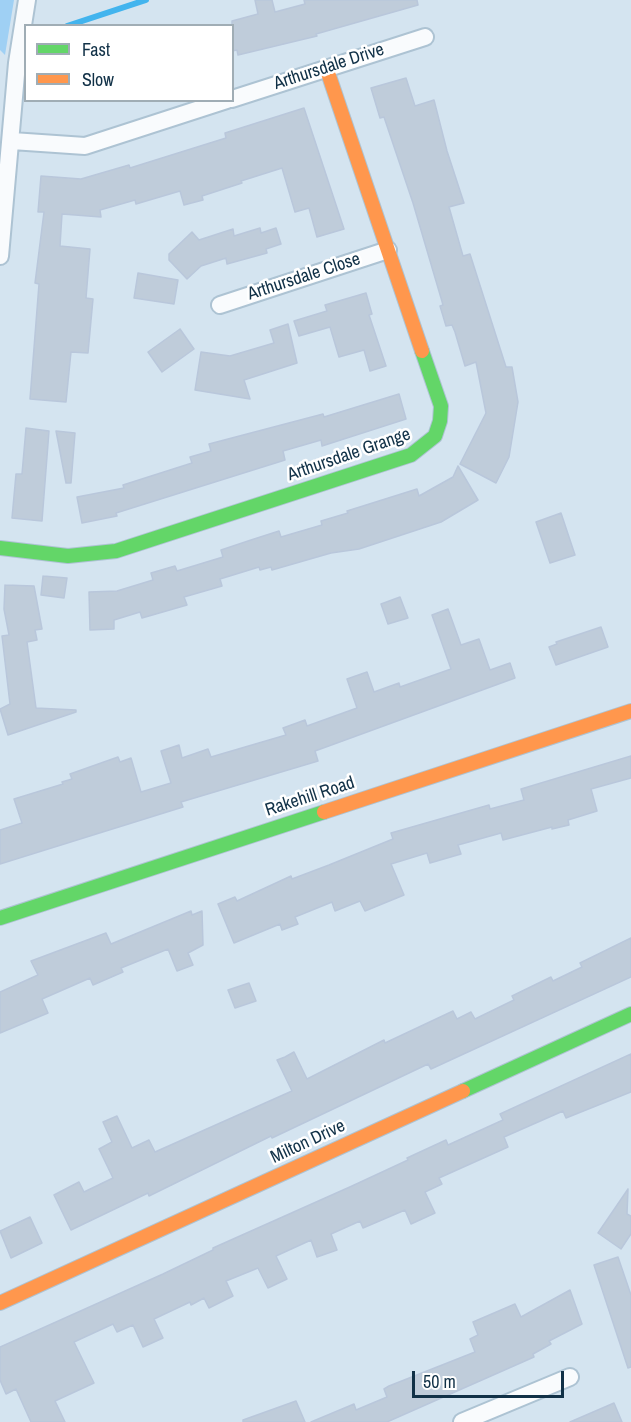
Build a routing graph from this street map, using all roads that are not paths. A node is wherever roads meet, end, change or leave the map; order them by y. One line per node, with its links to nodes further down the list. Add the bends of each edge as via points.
1 (27, 0): 6 (street, via 17,63)
2 (425, 37): 3 (street, Arthursdale Drive)
3 (326, 68): 4 (street, Arthursdale Drive); 7 (street, Arthursdale Grange)
4 (234, 98)
5 (220, 102): 6 (street, via 85,146)
6 (12, 141): 8 (street)
7 (388, 250): 9 (street, Arthursdale Close); 10 (street, Arthursdale Grange, via 441,406 435,436 424,447 411,455 116,550 68,556)
8 (0, 256)
9 (220, 305)
10 (0, 548)
11 (631, 711): 12 (street, Rakehill Road)
12 (0, 918)
13 (631, 1014): 14 (street, Milton Drive)
14 (0, 1303)
15 (570, 1377): 16 (street)
16 (462, 1422)

